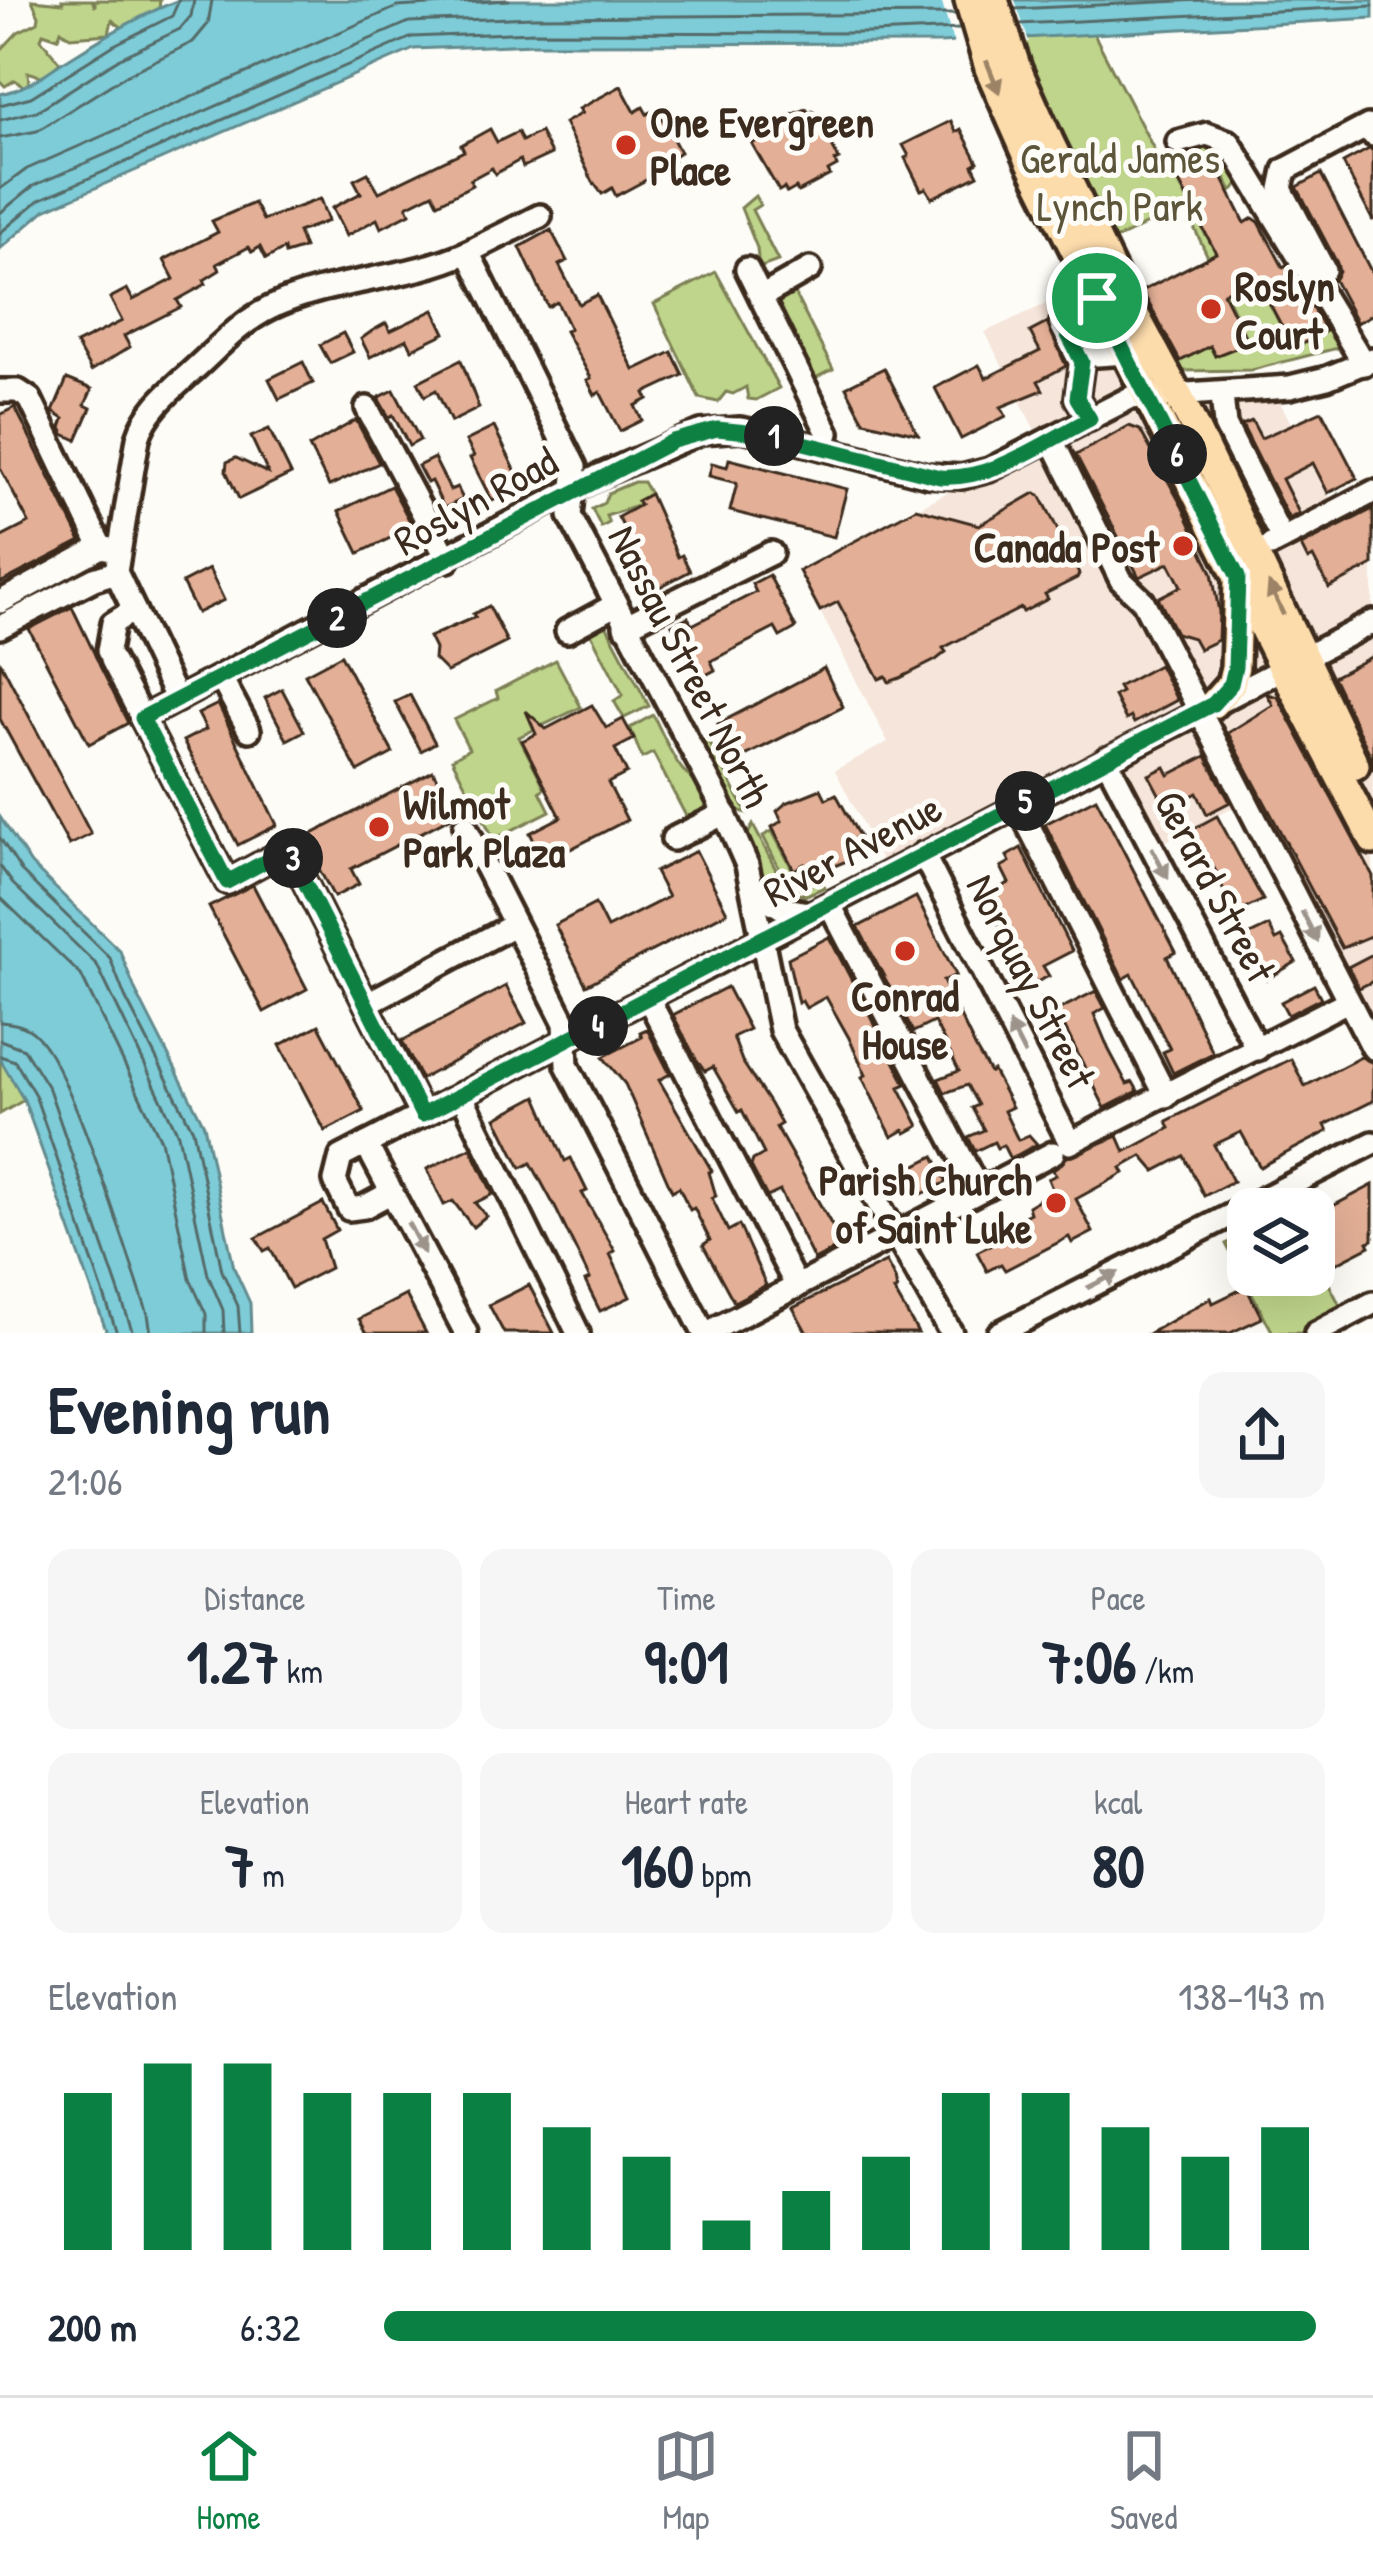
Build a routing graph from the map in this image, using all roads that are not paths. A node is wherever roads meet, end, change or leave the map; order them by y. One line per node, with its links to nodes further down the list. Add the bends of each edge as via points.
1 (969, 0): 5 (main road, one-way to 5, via 989,68)
2 (994, 0): 5 (main road)
3 (1373, 135): 13 (street, via 1368,126 1285,170 1281,189)
4 (1178, 142): 13 (street, via 1207,134 1228,142)
5 (1038, 146): 11 (main road); 18 (main road)
6 (540, 216): 7 (street)
7 (468, 252): 23 (street, Nassau Street North, via 575,466); 27 (street, via 283,302 244,323 146,421)
8 (747, 269): 10 (street)
9 (810, 269): 10 (street)
10 (761, 297): 22 (street, via 828,433)
11 (1097, 298): 12 (main road); 14 (street, via 1062,323)
12 (1126, 353): 14 (street); 16 (main road)
13 (1363, 356): 17 (street, Roslyn Road, via 1309,383)
14 (1089, 359): 20 (street, via 1077,398)
15 (0, 391): 27 (street, via 30,399)
16 (1149, 395): 18 (street, Roslyn Road); 20 (street, Roslyn Road); 29 (main road)
17 (1222, 395): 18 (street, Roslyn Road); 25 (street, via 1225,425)
18 (1178, 396): 29 (main road)
19 (367, 408): 28 (street)
20 (1090, 419): 21 (street, Roslyn Road)
21 (1051, 438): 22 (street, Roslyn Road, via 989,470 950,478); 40 (street, via 1121,580 1143,601)
22 (823, 448): 23 (street, Roslyn Road, via 740,429 700,432)
23 (573, 491): 28 (street, Roslyn Road); 31 (street, Nassau Street North, via 570,516)
24 (1373, 493): 25 (street)
25 (1282, 539): 29 (street)
26 (771, 553): 34 (street)
27 (112, 557): 30 (street); 32 (street); 35 (street, via 94,579)
28 (448, 560): 38 (street, Roslyn Road)
29 (1246, 565): 37 (main road); 40 (main road, via 1231,684)
30 (0, 602)
31 (615, 605): 34 (street, Nassau Street North); 36 (street)
32 (134, 610): 39 (street); 41 (street, via 113,622 110,656)
33 (1373, 622): 37 (street, River Avenue)
34 (625, 626): 46 (street, Nassau Street North)
35 (0, 627)
36 (567, 631)
37 (1293, 663): 40 (street, River Avenue); 44 (main road); 49 (main road)
38 (221, 678): 39 (street, Roslyn Road); 42 (street)
39 (177, 700): 41 (street, Roslyn Road)
40 (1206, 708): 43 (street, River Avenue); 56 (street, one-way to 56)
41 (142, 718): 57 (street, via 227,882 288,849)
42 (249, 730)
43 (1106, 759): 45 (street, River Avenue); 59 (street, Gerard Street, one-way to 59)
44 (1373, 801)
45 (1018, 805): 50 (street, River Avenue); 62 (street)
46 (725, 813): 48 (street); 51 (street, Nassau Street North)
47 (465, 826): 53 (street)
48 (673, 839)
49 (1373, 840)
50 (923, 854): 52 (street, River Avenue); 66 (street, Norquay Street, one-way to 50)
51 (754, 891): 52 (street, via 782,908); 54 (street, Nassau Street North)
52 (822, 909): 54 (street, River Avenue); 67 (street)
53 (514, 925): 57 (street); 58 (street, via 565,1023)
54 (763, 940): 55 (street, River Avenue); 69 (street, Nassau Street North, via 782,1030)
55 (649, 1000): 58 (street, River Avenue); 70 (street)
56 (1348, 1001): 59 (street); 60 (street)
57 (366, 1004): 63 (street)
58 (567, 1042): 61 (street, River Avenue); 74 (street, via 567,1065)
59 (1257, 1048): 62 (street)
60 (1373, 1048)
61 (461, 1094): 63 (street, River Avenue); 73 (street)
62 (1166, 1096): 66 (street)
63 (422, 1115): 65 (street, River Avenue)
64 (1373, 1143): 76 (street, one-way to 64)
65 (366, 1144): 68 (street); 68 (street, via 341,1156 334,1181 349,1209)
66 (1062, 1148): 67 (street)
67 (980, 1191): 69 (street)
68 (392, 1192): 72 (street, one-way to 72)
69 (896, 1237): 70 (street); 75 (street, Nassau Street North)
70 (797, 1287): 74 (street)
71 (1373, 1303): 77 (street)
72 (466, 1333)
73 (578, 1333)
74 (705, 1333)
75 (951, 1333)
76 (999, 1333)
77 (1316, 1333)

